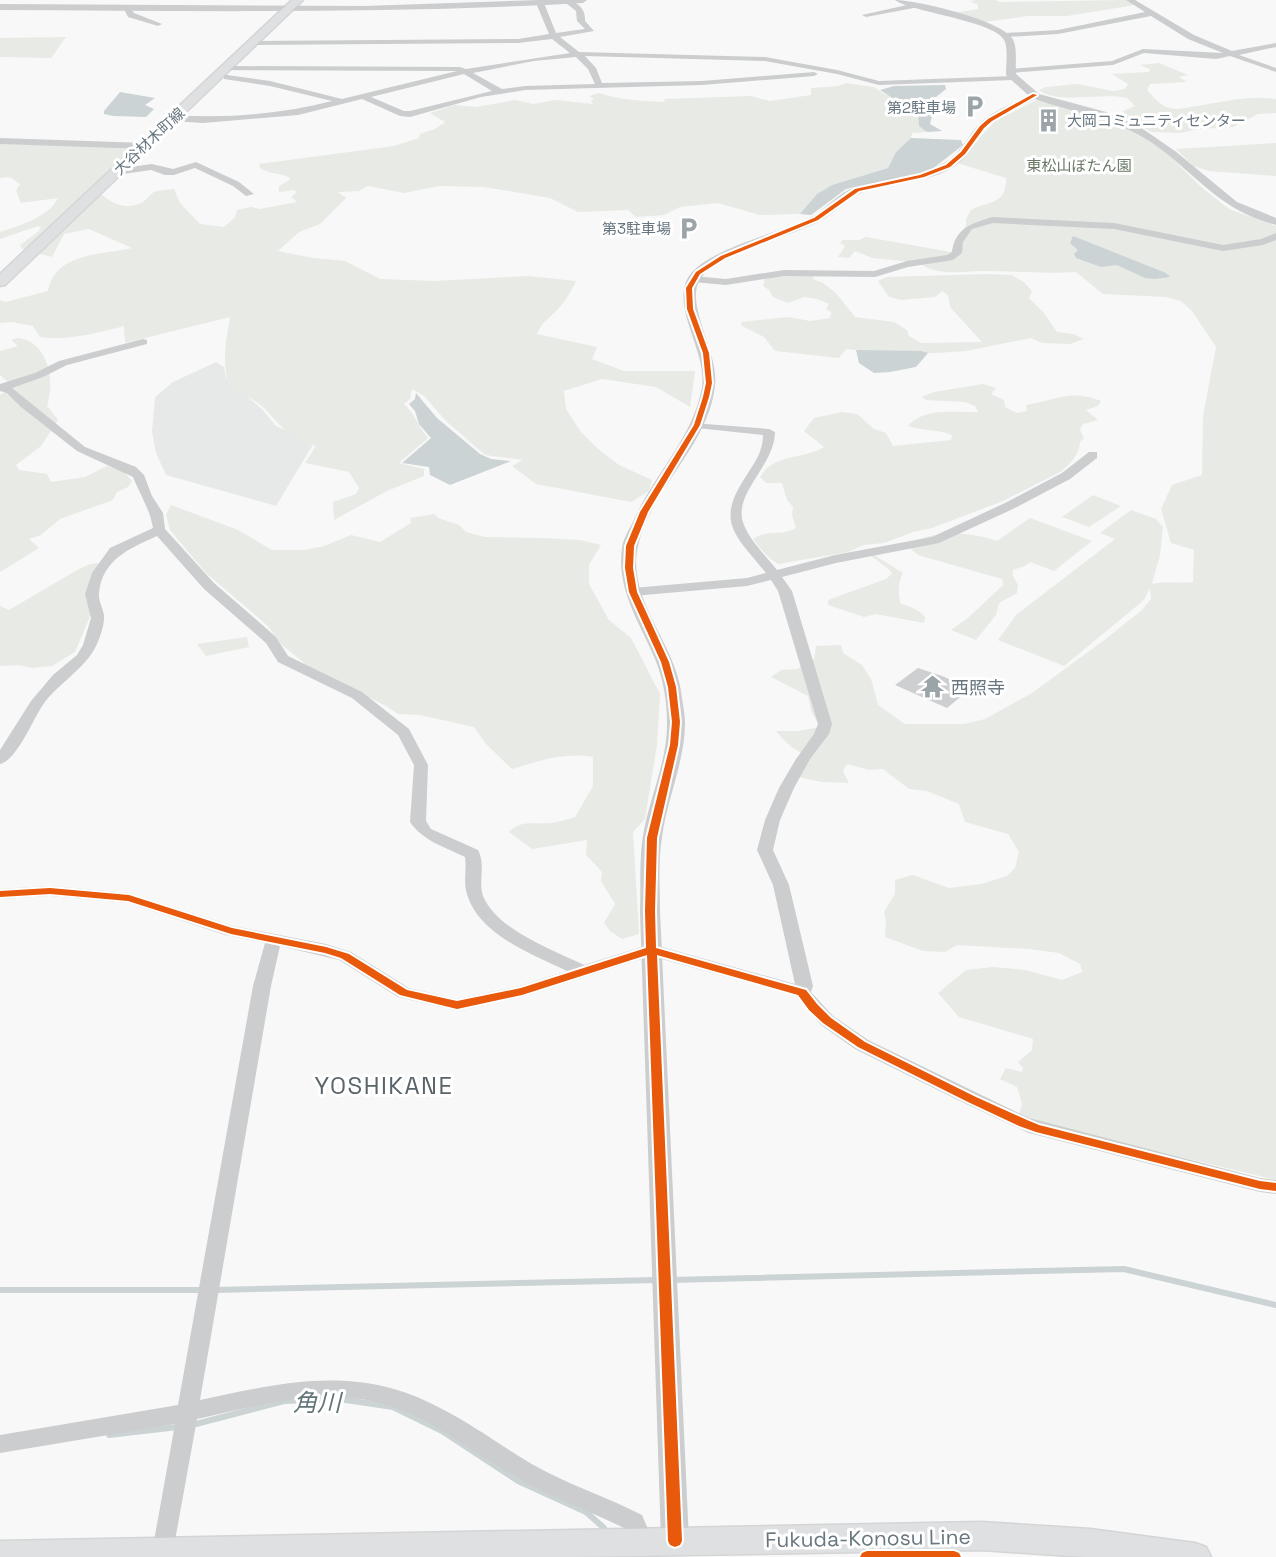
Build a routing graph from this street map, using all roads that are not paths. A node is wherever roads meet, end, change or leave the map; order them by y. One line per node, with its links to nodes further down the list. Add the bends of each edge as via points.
1 (583, 0): 5 (street)
2 (898, 0): 8 (street)
3 (938, 0): 8 (street)
4 (1130, 0): 11 (street)
5 (565, 1): 6 (street); 15 (street, via 579,8 581,21 590,30)
6 (540, 3): 7 (street); 15 (street)
7 (294, 4): 10 (street); 16 (main road, 大谷材木町線)
8 (916, 4): 12 (street); 14 (street, via 972,20)
9 (0, 7): 10 (street)
10 (124, 7): 13 (street, via 131,15)
11 (1153, 13): 14 (street, via 1058,32); 19 (street, via 1191,37)
12 (866, 15)
13 (158, 24)
14 (1005, 35): 24 (street, via 1010,41)
15 (555, 37): 16 (street, via 518,41); 18 (street)
16 (253, 43): 21 (main road, 大谷材木町線)
17 (1276, 45): 19 (street)
18 (580, 54): 22 (street); 23 (street, via 765,59); 25 (street, via 596,73)
19 (1233, 54): 20 (street); 24 (street, via 1209,57 1143,51 1113,63)
20 (1276, 69)
21 (222, 72): 22 (street); 29 (street); 30 (main road, 大谷材木町線)
22 (464, 72): 26 (street); 28 (street)
23 (842, 74): 24 (street, via 884,83); 25 (street)
24 (1012, 75): 27 (street)
25 (599, 85): 26 (street)
26 (499, 91): 28 (street, via 410,114)
27 (1035, 95): 35 (street, via 1133,127 1165,147 1228,203); 37 (street, via 990,120 948,166 922,176 857,190 816,219 723,257)
28 (365, 97): 29 (street)
29 (344, 102): 30 (street, via 281,114 203,120)
30 (173, 118): 32 (main road, 大谷材木町線)
31 (0, 141): 32 (street)
32 (146, 146): 33 (main road, 大谷材木町線)
33 (116, 172): 34 (street, via 152,167 174,172 196,165); 38 (main road, 大谷材木町線)
34 (249, 194)
35 (1276, 222)
36 (1276, 236): 37 (street, via 1223,248 1108,225 993,220 969,227 958,242 957,253 950,258 875,273 784,273 726,282)
37 (693, 279): 41 (street, via 688,294 690,309 709,371 706,398)
38 (0, 282)
39 (143, 342): 40 (street, via 63,363)
40 (1, 387): 43 (street, via 81,449 138,475 157,513)
41 (696, 425): 44 (street, via 769,432 768,447 740,499 735,520); 45 (street, via 635,532 629,568)
42 (1093, 455): 44 (street, via 1066,476 935,540)
43 (159, 530): 46 (street, via 116,551 98,573 92,594 98,618 90,645 36,704); 50 (street, via 209,585 272,640 283,659 357,695 404,732 421,765 421,828 472,854 474,891 488,916 519,939)
44 (776, 575): 45 (street, via 747,582); 51 (street, via 785,591 825,724 822,736 803,758 790,783 765,850 781,885 804,986)
45 (633, 591): 49 (street, via 665,662 676,722 652,838)
46 (0, 760)
47 (0, 894): 48 (street, via 50,891 129,898 231,931)
48 (274, 939): 50 (street, via 345,956 405,993 457,1005 522,991); 53 (street, via 262,986)
49 (651, 950): 50 (street); 51 (street); 56 (street)
50 (582, 971)
51 (801, 992): 52 (street, via 841,1031 889,1059 1036,1128)
52 (1276, 1187)
53 (188, 1412): 54 (street); 55 (street, via 267,1395 319,1389 354,1389 381,1395 426,1408 547,1483 634,1522); 59 (street)
54 (0, 1444)
55 (642, 1540): 56 (main road, Fukuda-Konosu Line); 58 (main road, Fukuda-Konosu Line)
56 (675, 1540): 57 (main road, Fukuda-Konosu Line)
57 (717, 1549): 62 (main road, Fukuda-Konosu Line, via 836,1537 981,1536 1090,1543)
58 (516, 1550): 60 (main road, Fukuda-Konosu Line)
59 (163, 1552): 60 (main road, Fukuda-Konosu Line); 61 (main road, Fukuda-Konosu Line)
60 (263, 1553)
61 (0, 1555)
62 (1195, 1557)

